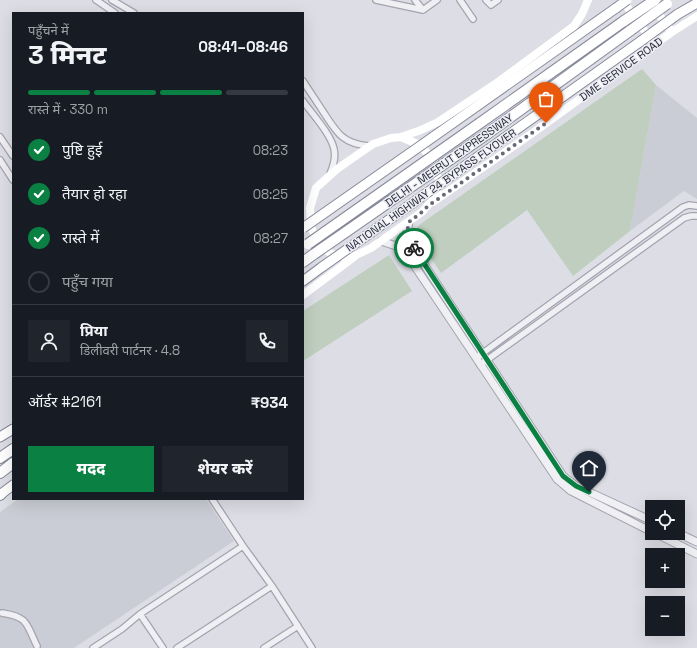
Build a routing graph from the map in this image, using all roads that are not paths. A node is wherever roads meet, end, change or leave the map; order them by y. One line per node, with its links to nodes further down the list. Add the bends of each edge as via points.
1 (96, 0): 17 (street)
2 (112, 0): 18 (street)
3 (376, 0): 16 (street)
4 (415, 0): 16 (street)
5 (437, 0): 16 (street)
6 (460, 0): 20 (street)
7 (486, 0): 8 (street, via 491,5)
8 (498, 0)
9 (588, 0): 26 (main road, via 582,14 568,31 438,122)
10 (622, 0): 22 (main road)
11 (627, 0): 38 (highway, bridge)
12 (647, 0): 21 (main road)
13 (655, 0): 40 (highway, DELHI - MEERUT EXPRESSWAY, bridge)
14 (669, 2): 42 (highway, DELHI - MEERUT EXPRESSWAY, bridge, via 487,134)
15 (697, 3): 43 (highway, NATIONAL HIGHWAY 24 BYPASS FLYOVER, bridge, via 669,20)
16 (423, 10)
17 (114, 12)
18 (132, 12)
19 (697, 16): 21 (main road, DME SERVICE ROAD)
20 (473, 19)
21 (672, 32): 22 (main road, DME SERVICE ROAD)
22 (655, 45): 34 (main road, DME SERVICE ROAD)
23 (304, 83): 27 (street, via 335,131 348,141)
24 (304, 102): 30 (street, via 334,148 334,164)
25 (0, 137): 28 (street)
26 (401, 137): 27 (main road, via 390,138); 34 (main road, via 420,145 434,161 439,183 435,197)
27 (370, 146): 30 (main road)
28 (12, 155)
29 (0, 160): 31 (street)
30 (329, 176): 32 (main road)
31 (12, 178)
32 (316, 188): 33 (main road); 41 (main road, via 310,208 311,228 320,244 331,254 344,258)
33 (304, 206)
34 (428, 206): 37 (main road)
35 (697, 206): 45 (street, via 683,207)
36 (697, 216): 45 (street, via 684,218)
37 (409, 222): 39 (main road); 45 (street, via 409,240)
38 (304, 227)
39 (381, 241): 41 (main road); 46 (street, via 399,247 408,256)
40 (304, 246)
41 (354, 256): 44 (main road)
42 (304, 261)
43 (304, 280)
44 (304, 294)
45 (485, 357): 46 (street); 56 (street, via 563,476 576,486)
46 (478, 362): 57 (street, via 557,480 571,491)
47 (12, 429): 48 (highway)
48 (0, 437)
49 (12, 450): 50 (highway)
50 (0, 458)
51 (12, 465): 52 (highway)
52 (0, 472)
53 (12, 486): 54 (highway)
54 (0, 495)
55 (213, 500): 61 (street)
56 (645, 518)
57 (645, 528)
58 (685, 536): 60 (street)
59 (669, 540): 62 (street)
60 (697, 542)
61 (244, 546): 63 (street); 65 (street)
62 (697, 554)
63 (272, 586): 66 (street); 70 (street)
64 (2, 613): 67 (street, via 20,617 25,621)
65 (140, 614): 68 (street); 69 (street)
66 (298, 626): 71 (street); 72 (street)
67 (38, 646)
68 (93, 648)
69 (163, 648)
70 (177, 648)
71 (264, 648)
72 (312, 648)

